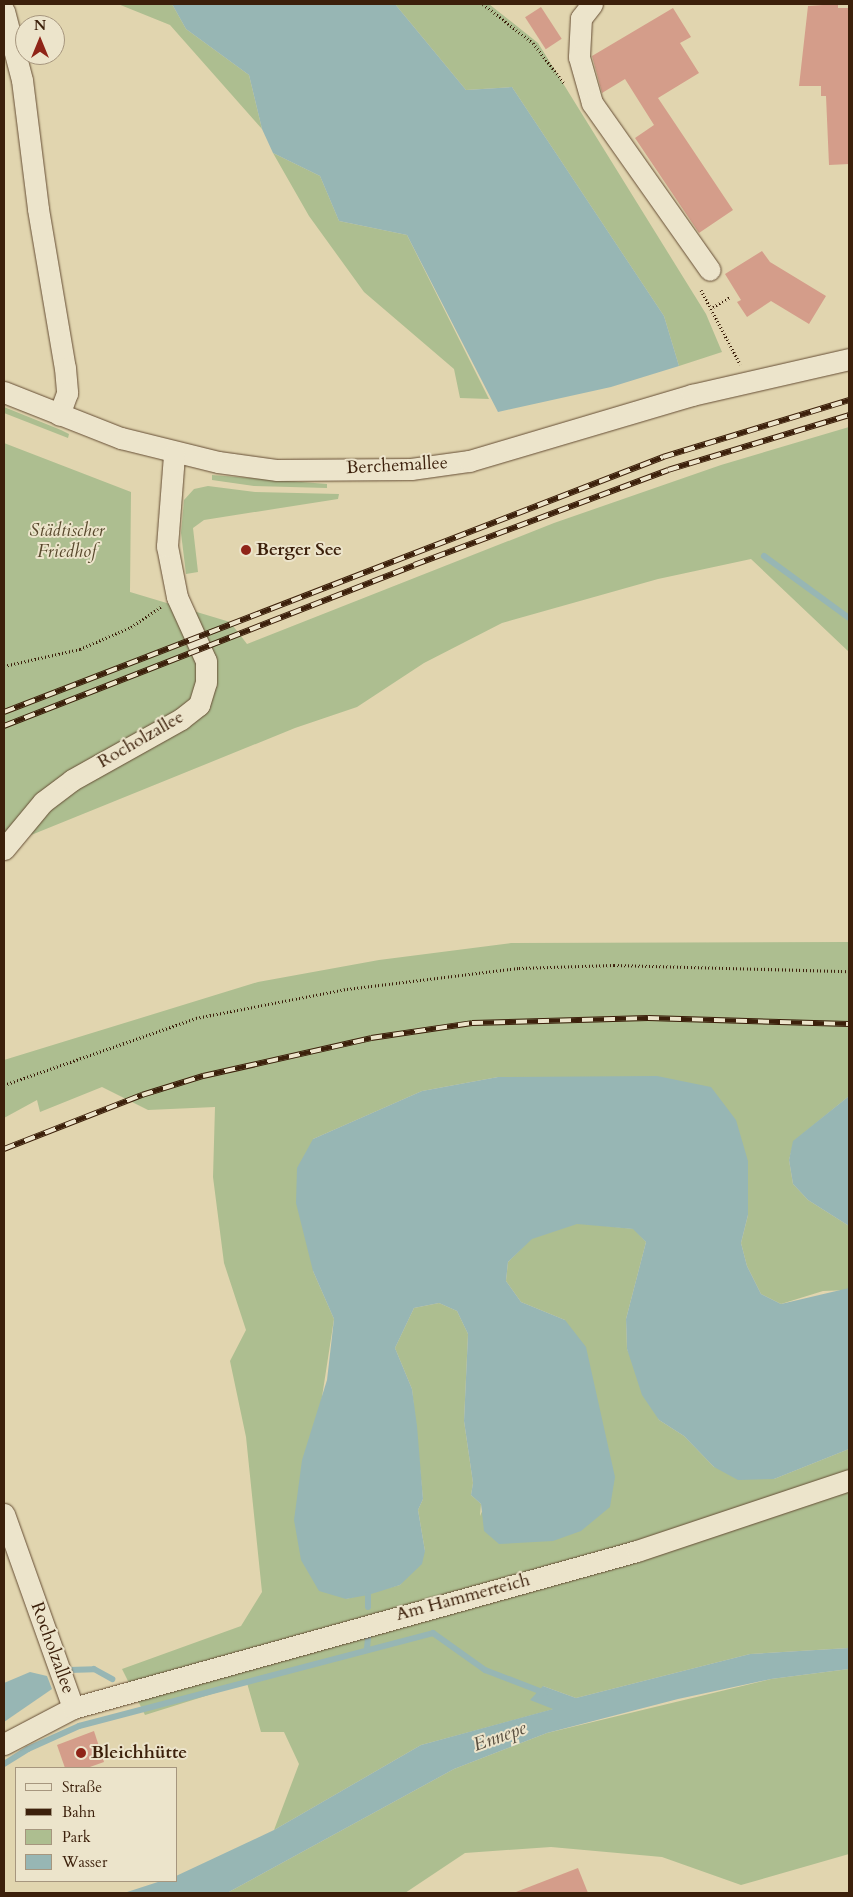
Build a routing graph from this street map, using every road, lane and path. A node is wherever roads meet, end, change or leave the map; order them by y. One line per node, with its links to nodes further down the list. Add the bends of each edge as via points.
1 (592, 4): 3 (street, via 580,18 579,57 592,103)
2 (4, 11): 8 (street, via 22,80 38,209 65,368 67,393)
3 (710, 270)
4 (730, 297): 5 (path)
5 (712, 307)
6 (849, 359): 9 (street, Berchemallee, via 692,395 469,460 411,469 277,470)
7 (4, 392): 8 (street, Berchemallee)
8 (60, 415): 9 (street, Berchemallee)
9 (174, 454): 10 (street, Rocholzallee, via 167,546)
10 (177, 597): 11 (path, via 131,627 80,649); 12 (street, Rocholzallee, via 206,661 206,682 200,705 72,780 43,802)
11 (4, 666)
12 (4, 849)
13 (849, 971): 14 (path, via 614,965 538,968 347,990 196,1018)
14 (4, 1085)
15 (849, 1480): 18 (street, Am Hammerteich, via 638,1551)
16 (4, 1514): 17 (street, Rocholzallee)
17 (8, 1544): 18 (street, Rocholzallee)
18 (73, 1708): 19 (street, Rocholzallee)
19 (4, 1744)

